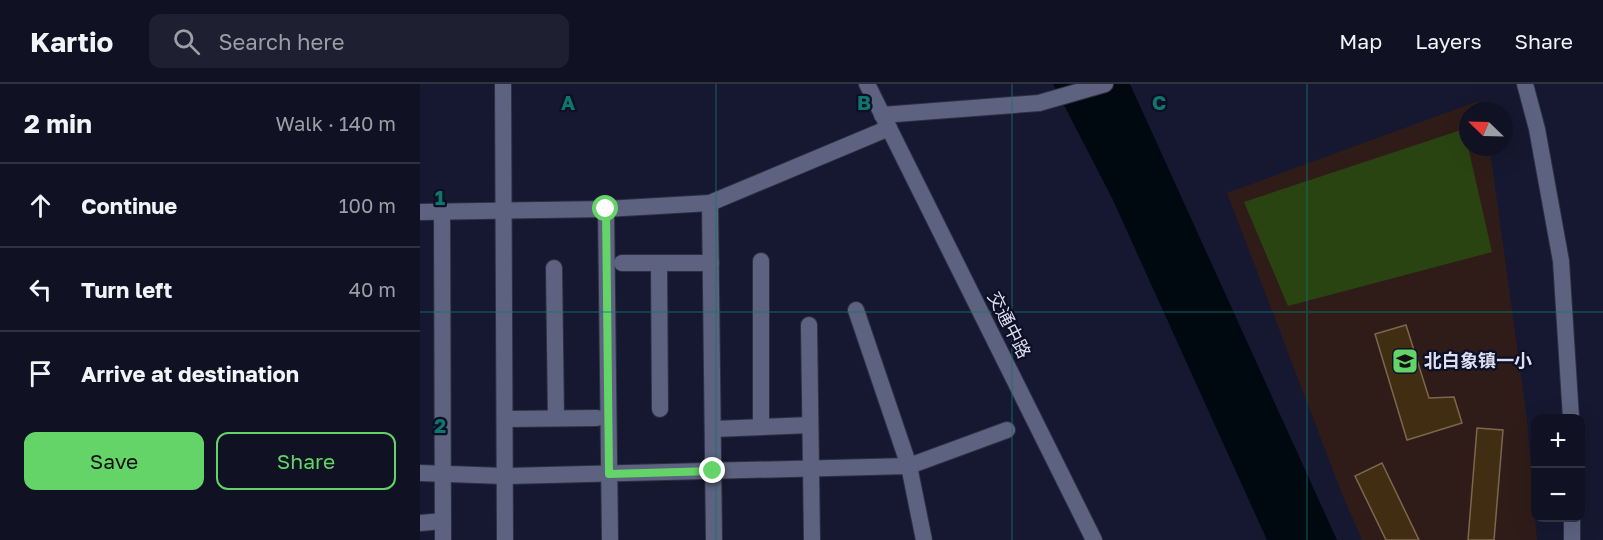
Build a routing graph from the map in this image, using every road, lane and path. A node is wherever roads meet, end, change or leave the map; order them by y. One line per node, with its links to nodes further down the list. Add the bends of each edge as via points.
1 (503, 84): 8 (street)
2 (867, 84): 5 (street, 交通中路)
3 (1525, 84): 19 (street, via 1561,261)
4 (1100, 86): 5 (street, via 1045,101)
5 (886, 122): 6 (street); 43 (street, 交通中路)
6 (710, 203): 7 (street); 13 (street)
7 (606, 209): 8 (street); 32 (street)
8 (504, 211): 10 (street); 22 (street)
9 (420, 212): 10 (street)
10 (442, 212): 31 (street)
11 (761, 261): 23 (street)
12 (622, 263): 14 (street)
13 (711, 263): 14 (street); 25 (street)
14 (659, 265): 18 (street)
15 (554, 268): 20 (street)
16 (856, 310): 27 (street)
17 (809, 325): 24 (street)
18 (660, 409)
19 (1571, 414)
20 (556, 418): 21 (street); 22 (street)
21 (597, 418)
22 (506, 419): 33 (street)
23 (761, 425): 24 (street); 25 (street)
24 (810, 425): 28 (street)
25 (714, 429): 29 (street)
26 (1007, 430): 27 (street)
27 (909, 466): 28 (street); 42 (street)
28 (811, 468): 29 (street); 41 (street)
29 (713, 471): 32 (street); 40 (street)
30 (420, 473): 31 (street)
31 (442, 473): 33 (street); 34 (street)
32 (609, 474): 33 (street); 39 (street)
33 (504, 476): 38 (street)
34 (443, 521): 36 (street); 37 (street)
35 (1572, 522): 44 (street)
36 (420, 523)
37 (443, 540)
38 (506, 540)
39 (610, 540)
40 (714, 540)
41 (812, 540)
42 (924, 540)
43 (1094, 540)
44 (1572, 540)

